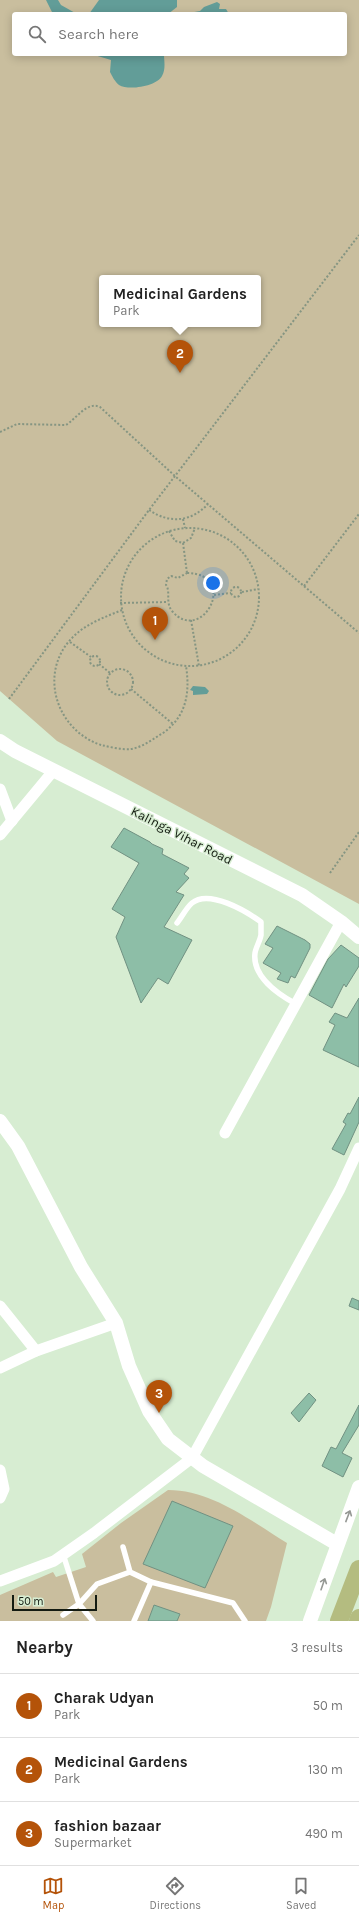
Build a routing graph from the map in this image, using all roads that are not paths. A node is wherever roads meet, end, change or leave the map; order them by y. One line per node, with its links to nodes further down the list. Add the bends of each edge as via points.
1 (0, 740): 2 (street, Kalinga Vihar Road, via 15,751)
2 (54, 770): 4 (street); 6 (street, Kalinga Vihar Road, via 302,895)
3 (0, 789): 4 (street)
4 (12, 821): 5 (street)
5 (0, 835)
6 (341, 922): 8 (street, Kalinga Vihar Road); 9 (street)
7 (177, 923): 9 (lane, via 192,903 203,898 214,898 252,915 260,922 260,936 255,951 258,971 282,996)
8 (359, 937)
9 (296, 1004): 11 (street)
10 (0, 1121): 14 (street, via 18,1146 81,1267)
11 (225, 1133)
12 (359, 1148): 17 (street, via 340,1189)
13 (0, 1306): 15 (street)
14 (116, 1323): 15 (street); 17 (street, via 129,1366 149,1411 168,1439)
15 (36, 1351): 16 (street)
16 (0, 1368)
17 (192, 1458): 21 (street); 23 (street)
18 (0, 1470): 20 (street, via 4,1489)
19 (359, 1487): 21 (street, one-way to 19)
20 (0, 1498)
21 (337, 1544): 34 (street, one-way to 21)
22 (123, 1547): 25 (lane)
23 (64, 1554): 26 (street); 28 (lane)
24 (359, 1569): 35 (highway)
25 (130, 1572): 27 (lane); 28 (lane, via 97,1584)
26 (0, 1581)
27 (151, 1582): 32 (lane); 33 (lane, via 233,1603)
28 (79, 1604): 29 (lane); 31 (lane)
29 (63, 1615)
30 (359, 1618): 36 (highway)
31 (93, 1621)
32 (134, 1621)
33 (245, 1621)
34 (310, 1621)
35 (339, 1621)
36 (358, 1621)

